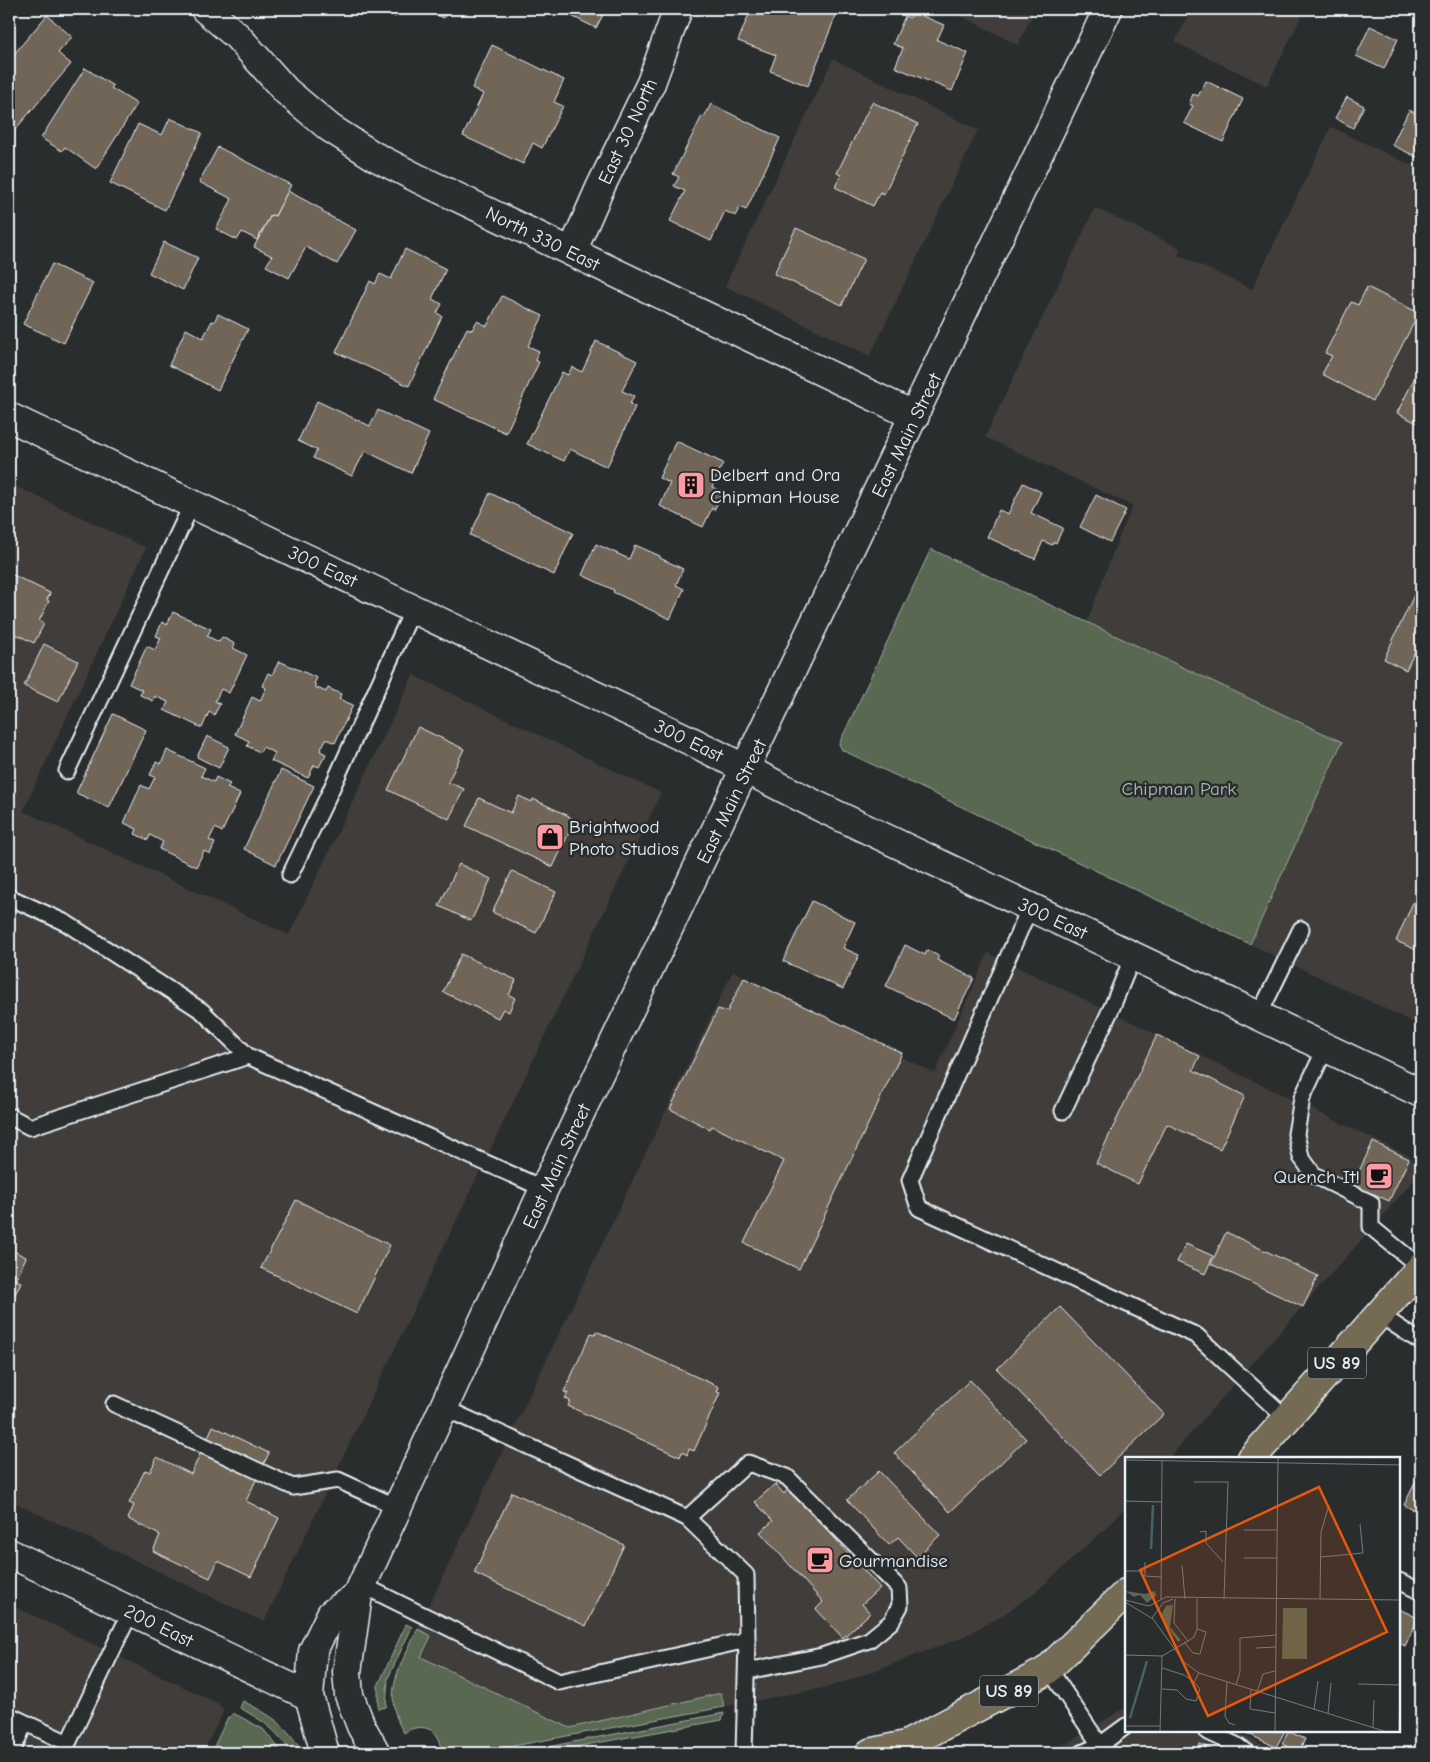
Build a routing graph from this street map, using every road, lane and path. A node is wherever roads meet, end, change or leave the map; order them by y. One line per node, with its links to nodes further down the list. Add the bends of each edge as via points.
1 (205, 9): 4 (street, North 330 East, via 237,36 286,91 330,128 374,156)
2 (678, 9): 4 (street, East 30 North, via 651,83)
3 (1108, 9): 5 (street, East Main Street)
4 (572, 252): 5 (street, North 330 East)
5 (915, 416): 9 (street, East Main Street)
6 (9, 417): 7 (street, 300 East)
7 (192, 504): 8 (street, 300 East); 10 (lane)
8 (413, 609): 9 (street, 300 East); 11 (lane)
9 (746, 769): 13 (street, 300 East); 22 (street, East Main Street)
10 (67, 771)
11 (290, 875)
12 (9, 897): 18 (lane, via 66,923 202,1011)
13 (1030, 907): 15 (street, 300 East); 28 (lane, via 910,1180 919,1208 1197,1336)
14 (1301, 929): 16 (lane)
15 (1133, 956): 16 (street, 300 East); 20 (lane)
16 (1260, 1015): 17 (street, 300 East)
17 (1326, 1047): 19 (street, 300 East); 23 (lane, via 1302,1098 1296,1134 1301,1157 1314,1175 1371,1203 1371,1227)
18 (248, 1056): 21 (lane, via 30,1127); 22 (lane)
19 (1421, 1093)
20 (1063, 1111)
21 (9, 1116)
22 (544, 1188): 27 (street, East Main Street)
23 (1421, 1268): 24 (main road, US 89)
24 (1380, 1315): 25 (lane); 28 (main road, US 89)
25 (1421, 1342)
26 (114, 1404): 30 (lane, via 293,1488 338,1480)
27 (444, 1408): 30 (street, East Main Street); 31 (lane)
28 (1287, 1419): 29 (main road, US 89)
29 (1253, 1457)
30 (398, 1507): 34 (street, East Main Street)
31 (687, 1518): 38 (lane, via 746,1574); 40 (lane, via 748,1463 787,1477 899,1588 900,1606 892,1622 869,1640 822,1656)
32 (9, 1553): 37 (street, 200 East)
33 (1400, 1582): 35 (lane)
34 (360, 1590): 38 (lane, via 559,1682); 41 (street, East Main Street, via 331,1614 313,1651); 49 (street, East Main Street, via 347,1672 350,1695)
35 (1421, 1592)
36 (1125, 1594): 39 (main road, US 89)
37 (131, 1611): 41 (street, 200 East); 43 (lane, via 68,1743)
38 (747, 1640): 40 (lane)
39 (1049, 1668): 46 (lane); 51 (main road, US 89, via 906,1745)
40 (747, 1671): 50 (lane)
41 (309, 1696): 48 (street)
42 (9, 1715): 43 (lane)
43 (25, 1723): 47 (lane)
44 (1125, 1727): 46 (lane)
45 (1208, 1732): 53 (lane)
46 (1100, 1745): 52 (lane)
47 (10, 1753)
48 (325, 1753)
49 (376, 1753)
50 (744, 1753)
51 (870, 1753)
52 (1082, 1753)
53 (1247, 1753)

